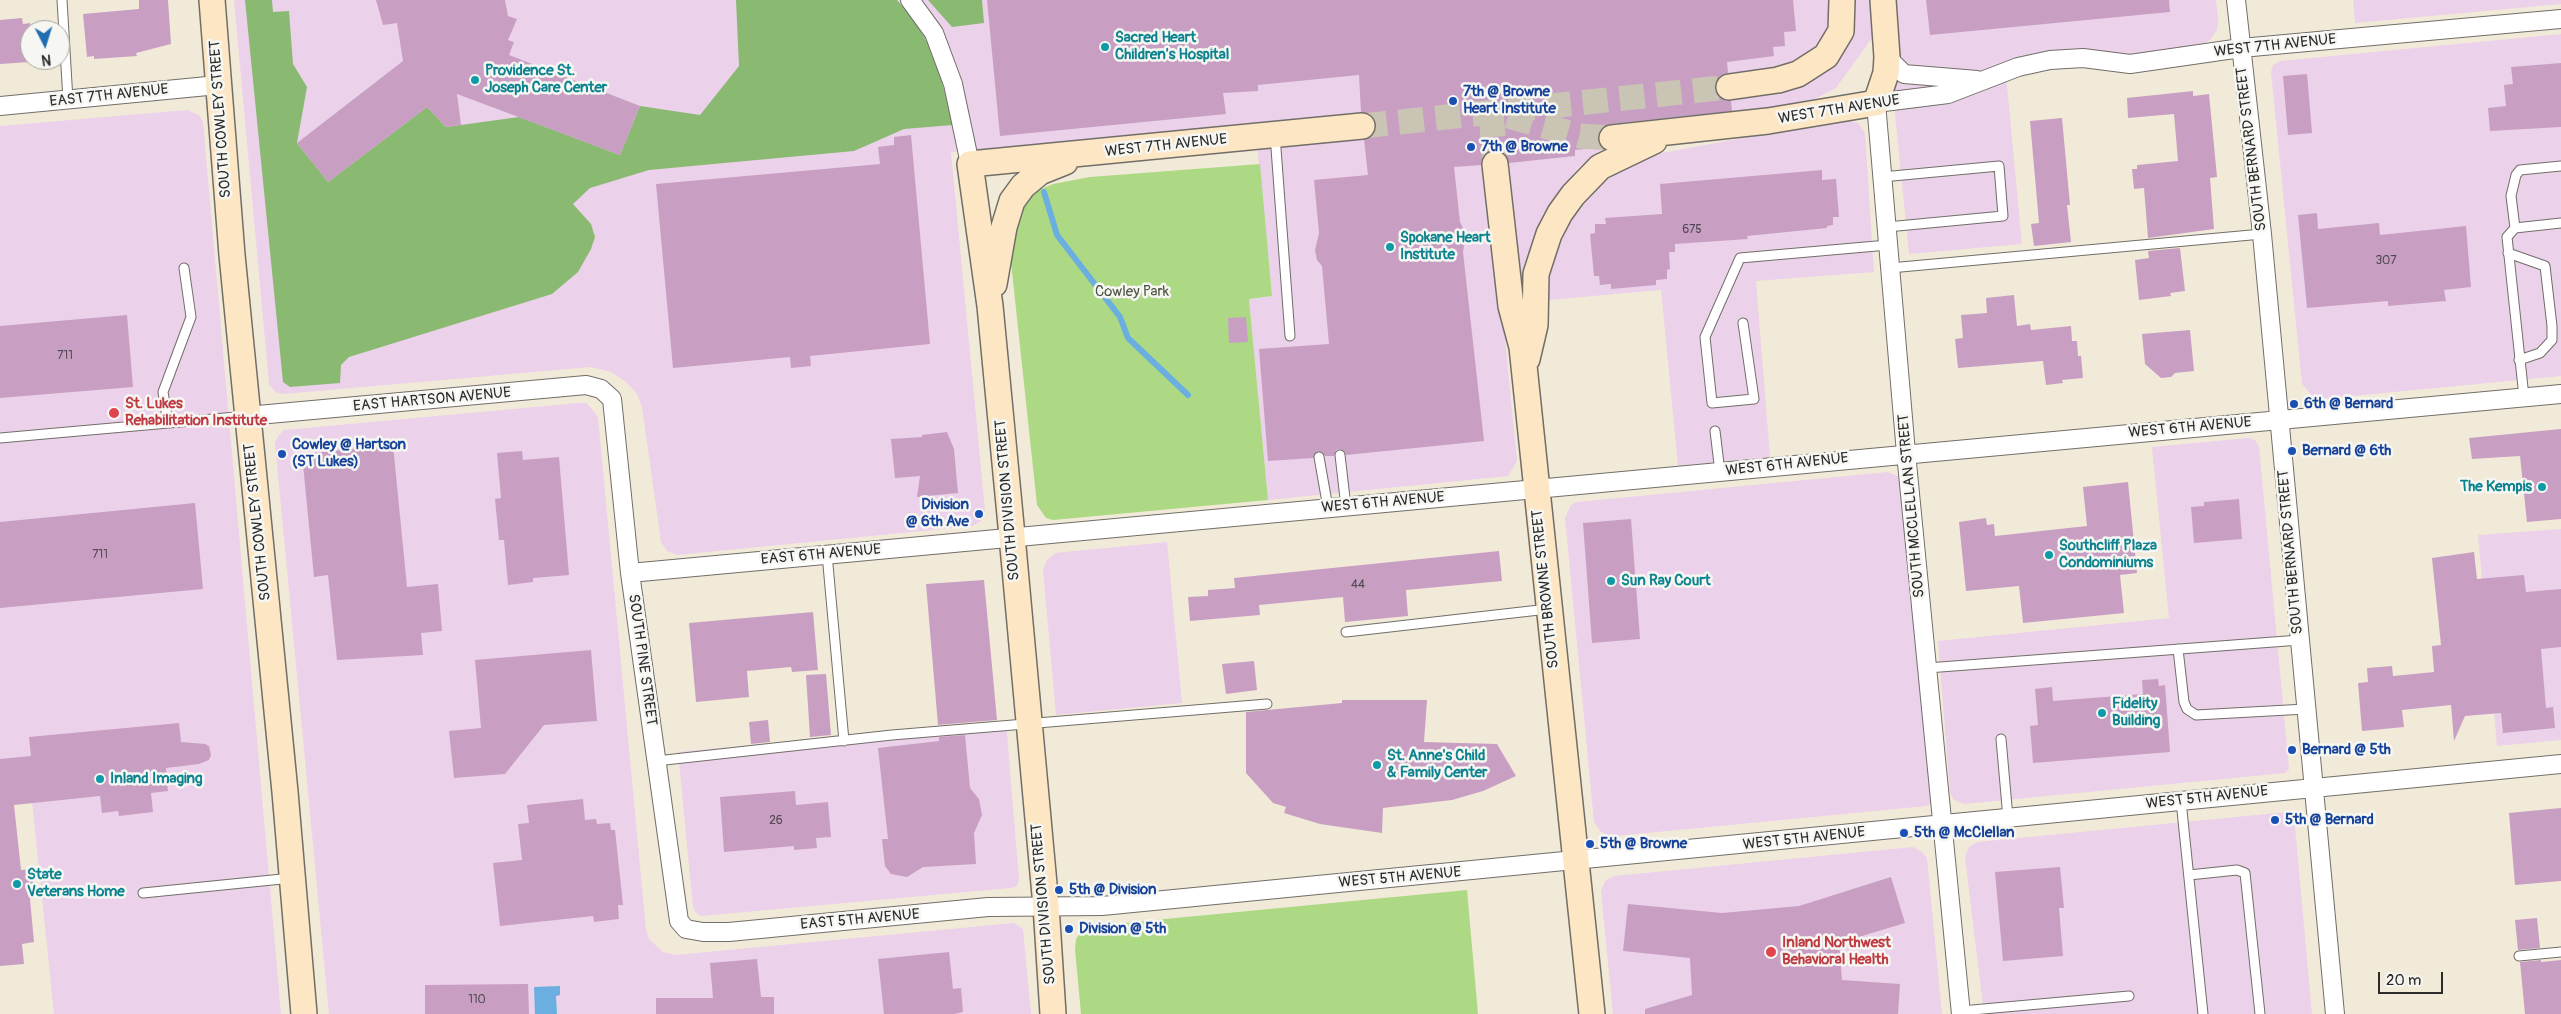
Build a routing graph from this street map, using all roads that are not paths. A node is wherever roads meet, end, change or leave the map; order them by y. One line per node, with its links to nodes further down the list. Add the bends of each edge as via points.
1 (62, 0): 13 (lane)
2 (212, 0): 11 (street, SOUTH COWLEY STREET)
3 (910, 0): 21 (street, SOUTH DIVISION STREET, via 934,32 953,84)
4 (1842, 0): 12 (street, via 1841,31 1826,56 1798,74)
5 (1883, 0): 9 (street, SOUTH MCCLELLAN STREET)
6 (2236, 0): 8 (street, SOUTH BERNARD STREET)
7 (2561, 19): 8 (street, WEST 7TH AVENUE)
8 (2241, 48): 10 (street, WEST 7TH AVENUE, via 2130,64 2083,58 2050,60); 28 (street, SOUTH BERNARD STREET)
9 (1887, 49): 10 (street, WEST 7TH AVENUE, via 1891,61 1904,74 1968,80); 14 (street, SOUTH MCCLELLAN STREET, via 1886,73)
10 (1992, 77): 14 (street, WEST 7TH AVENUE, via 1948,94)
11 (218, 85): 13 (street, EAST 7TH AVENUE); 41 (street, SOUTH COWLEY STREET)
12 (1729, 88)
13 (68, 100): 15 (street, EAST 7TH AVENUE)
14 (1876, 103): 17 (street, WEST 7TH AVENUE); 24 (street, SOUTH MCCLELLAN STREET)
15 (0, 106)
16 (1362, 126): 18 (street, WEST 7TH AVENUE)
17 (1682, 132): 19 (street, WEST 7TH AVENUE); 37 (street, WEST 7TH AVENUE, via 1652,141 1600,167 1560,213 1549,234 1536,274 1535,325)
18 (1275, 135): 20 (street, WEST 7TH AVENUE); 35 (lane)
19 (1612, 138)
20 (1084, 154): 21 (street, WEST 7TH AVENUE); 33 (street, via 1040,172 1023,186 1012,201)
21 (970, 164): 33 (street, SOUTH DIVISION STREET)
22 (1495, 164): 37 (street, SOUTH BROWNE STREET, via 1508,287 1522,347)
23 (2561, 166): 27 (lane, via 2520,170 2516,175 2511,196)
24 (1882, 177): 26 (street, SOUTH MCCLELLAN STREET); 26 (lane, via 2000,166 2003,216)
25 (2561, 223): 27 (lane)
26 (1887, 227): 29 (street, SOUTH MCCLELLAN STREET)
27 (2515, 228): 30 (lane, via 2507,236)
28 (2262, 234): 32 (lane); 42 (street, SOUTH BERNARD STREET)
29 (1888, 245): 32 (street, SOUTH MCCLELLAN STREET); 34 (lane, via 1740,258 1705,337 1712,403 1754,399)
30 (2508, 253): 36 (lane); 36 (lane, via 2545,266 2552,326 2552,340 2540,353)
31 (184, 268): 43 (lane, via 191,317 163,392)
32 (1890, 268): 46 (street, SOUTH MCCLELLAN STREET)
33 (990, 306): 53 (street, SOUTH DIVISION STREET)
34 (1743, 323)
35 (1290, 336)
36 (2519, 360): 39 (lane)
37 (1524, 374): 50 (street, SOUTH BROWNE STREET)
38 (2561, 394): 39 (street, WEST 6TH AVENUE)
39 (2524, 397): 42 (street, WEST 6TH AVENUE)
40 (612, 399): 41 (street, EAST HARTSON AVENUE, via 601,389 586,385); 55 (street, SOUTH PINE STREET)
41 (248, 416): 43 (lane); 74 (street, SOUTH COWLEY STREET)
42 (2278, 421): 46 (street, WEST 6TH AVENUE); 58 (street, SOUTH BERNARD STREET)
43 (168, 423): 45 (lane)
44 (1715, 431): 49 (lane)
45 (0, 438)
46 (1906, 453): 49 (street, WEST 6TH AVENUE); 60 (street, SOUTH MCCLELLAN STREET)
47 (1340, 455): 51 (lane)
48 (1319, 457): 52 (lane)
49 (1720, 472): 50 (street, WEST 6TH AVENUE)
50 (1536, 490): 51 (street, WEST 6TH AVENUE); 56 (street, SOUTH BROWNE STREET)
51 (1346, 507): 52 (street, WEST 6TH AVENUE)
52 (1328, 508): 53 (street, WEST 6TH AVENUE)
53 (1012, 536): 54 (street, EAST 6TH AVENUE); 63 (street, SOUTH DIVISION STREET)
54 (827, 554): 55 (street, EAST 6TH AVENUE); 65 (lane)
55 (630, 573): 66 (street, SOUTH PINE STREET)
56 (1548, 609): 57 (lane); 72 (street, SOUTH BROWNE STREET)
57 (1346, 632)
58 (2300, 640): 59 (lane); 62 (street, SOUTH BERNARD STREET)
59 (2178, 649): 60 (lane); 62 (lane, via 2184,702 2186,709 2196,715)
60 (1927, 668): 71 (street, SOUTH MCCLELLAN STREET)
61 (1267, 704): 63 (lane)
62 (2306, 709): 68 (street, SOUTH BERNARD STREET)
63 (1029, 726): 65 (lane); 76 (street, SOUTH DIVISION STREET)
64 (2001, 739): 70 (lane)
65 (844, 741): 66 (lane)
66 (656, 762): 77 (street, SOUTH PINE STREET)
67 (2561, 764): 68 (street, WEST 5TH AVENUE)
68 (2314, 788): 69 (street, WEST 5TH AVENUE); 89 (street, SOUTH BERNARD STREET)
69 (2181, 801): 70 (street, WEST 5TH AVENUE); 73 (lane)
70 (2008, 818): 71 (street, WEST 5TH AVENUE)
71 (1943, 825): 72 (street, WEST 5TH AVENUE); 83 (street, SOUTH MCCLELLAN STREET)
72 (1574, 861): 76 (street, WEST 5TH AVENUE, via 1102,906); 80 (street, SOUTH BROWNE STREET)
73 (2189, 875): 87 (lane); 88 (lane, via 2236,870 2245,873)
74 (292, 878): 75 (lane); 84 (street, SOUTH COWLEY STREET)
75 (142, 893)
76 (1046, 906): 77 (street, EAST 5TH AVENUE, via 988,907 729,932 686,929); 82 (street, SOUTH DIVISION STREET)
77 (679, 921)
78 (2561, 952): 79 (lane)
79 (2518, 956)
80 (1588, 988): 85 (street); 86 (street, SOUTH BROWNE STREET)
81 (2129, 996): 83 (lane)
82 (1055, 1009)
83 (1961, 1013)
84 (304, 1014)
85 (1582, 1014)
86 (1592, 1014)
87 (2204, 1014)
88 (2260, 1014)
89 (2334, 1014)

